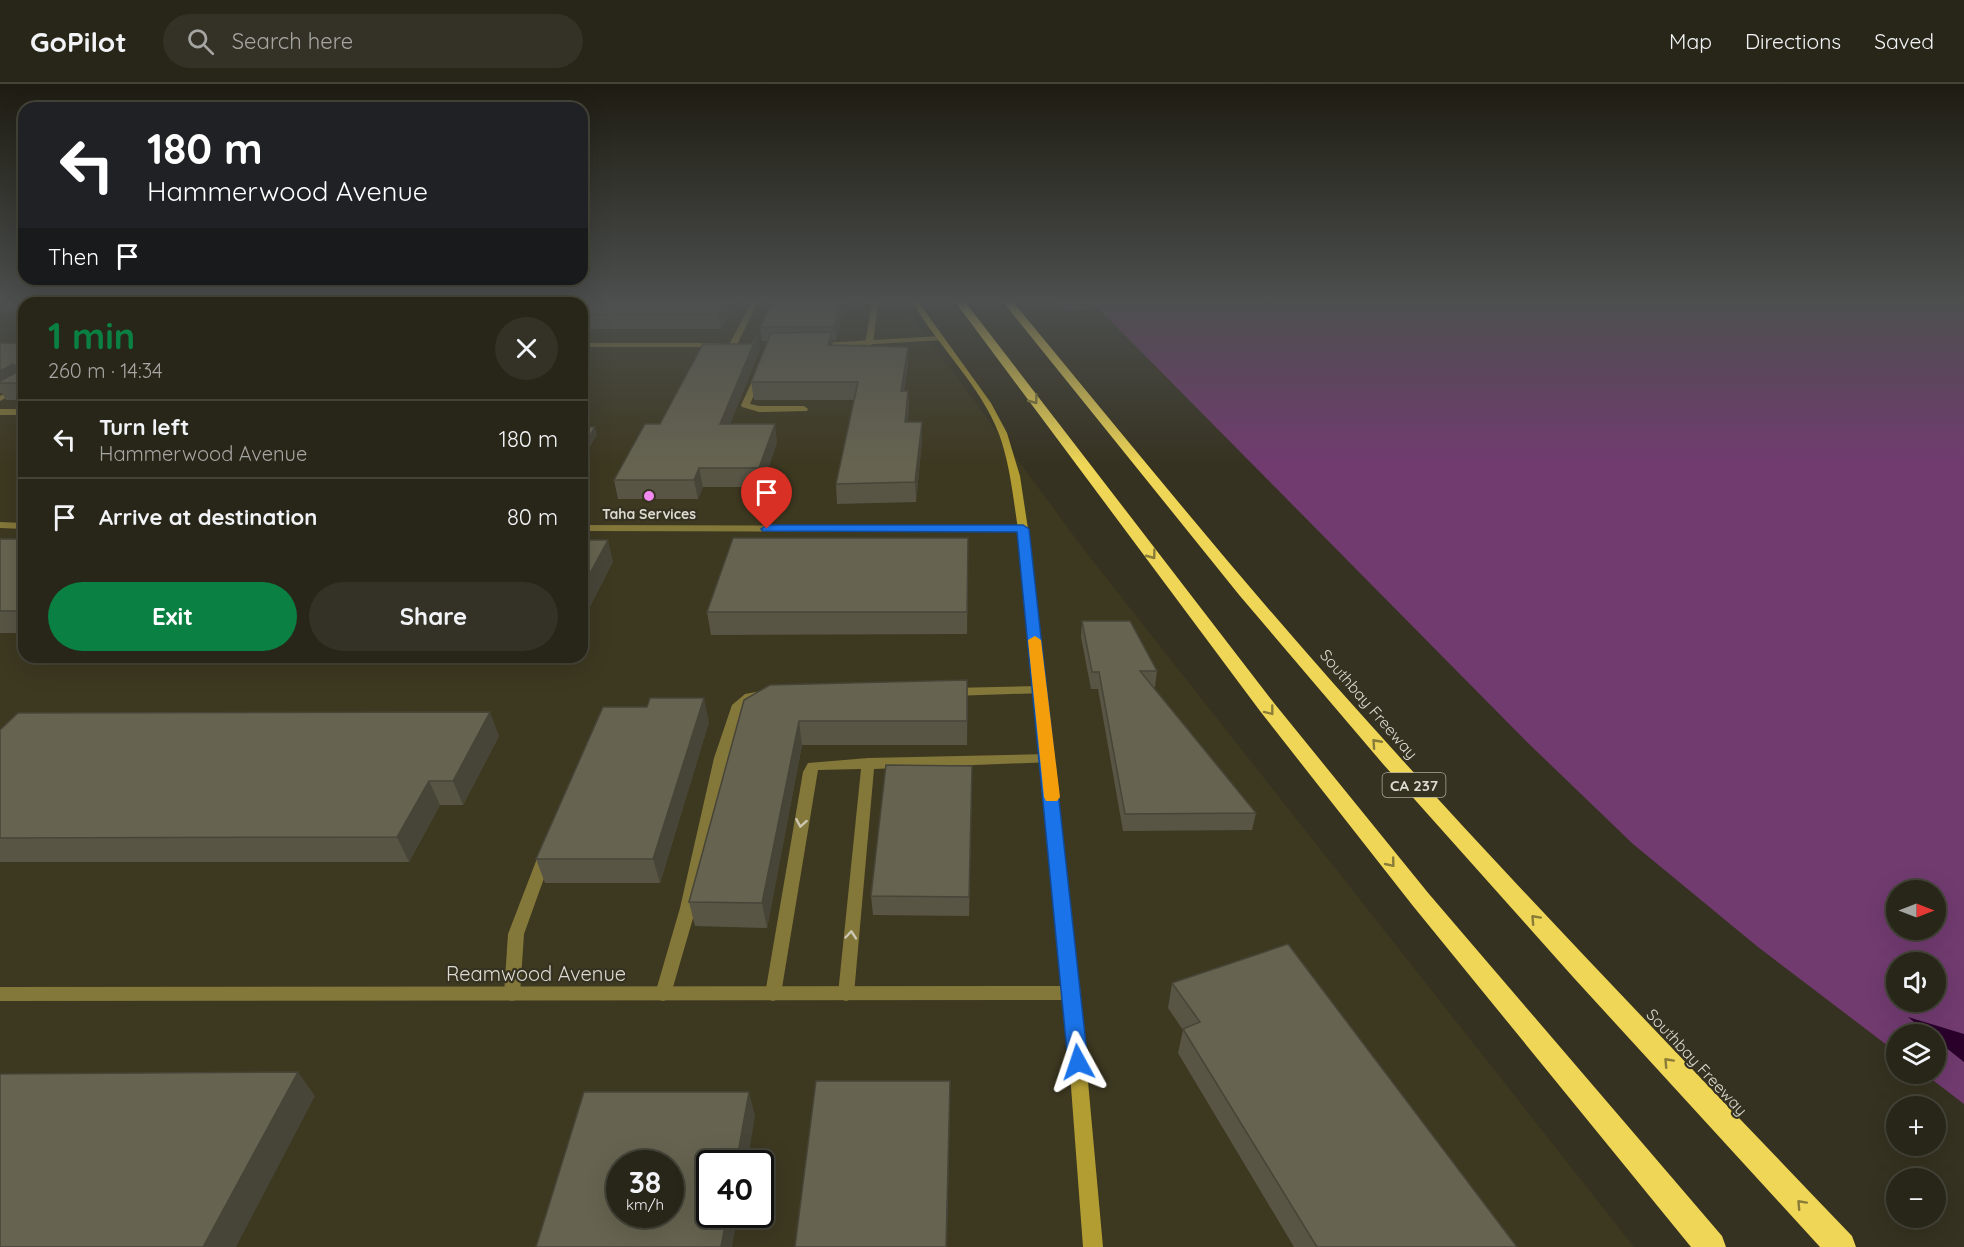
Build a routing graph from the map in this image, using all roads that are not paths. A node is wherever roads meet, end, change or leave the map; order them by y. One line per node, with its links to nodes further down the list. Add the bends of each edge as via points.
1 (954, 357): 13 (street, via 1003,433)
2 (1002, 357): 27 (highway, one-way to 27, via 1267,707 1421,900)
3 (1053, 357): 28 (highway, Southbay Freeway / CA 237, one-way to 3, via 1493,874 1327,688)
4 (761, 368): 7 (street, via 745,405 759,409)
5 (18, 388): 6 (street)
6 (0, 399)
7 (804, 409)
8 (0, 412): 9 (street)
9 (18, 412)
10 (0, 525): 11 (street)
11 (18, 526)
12 (588, 528): 13 (street)
13 (1023, 529): 14 (street)
14 (1040, 690): 15 (street); 17 (street)
15 (932, 692)
16 (778, 694): 23 (street, via 749,697 738,705 721,758 688,908)
17 (1048, 759): 18 (street); 20 (street)
18 (868, 763): 24 (street, one-way to 24, via 813,766); 25 (street, one-way to 18)
19 (551, 842): 22 (street, via 516,934)
20 (1072, 993): 25 (street, Reamwood Avenue); 26 (street)
21 (0, 994): 22 (street, Reamwood Avenue)
22 (512, 994): 23 (street, Reamwood Avenue)
23 (663, 994): 24 (street, Reamwood Avenue)
24 (773, 994): 25 (street, Reamwood Avenue)
25 (846, 994)
26 (1093, 1247)
27 (1711, 1247)
28 (1840, 1247)

